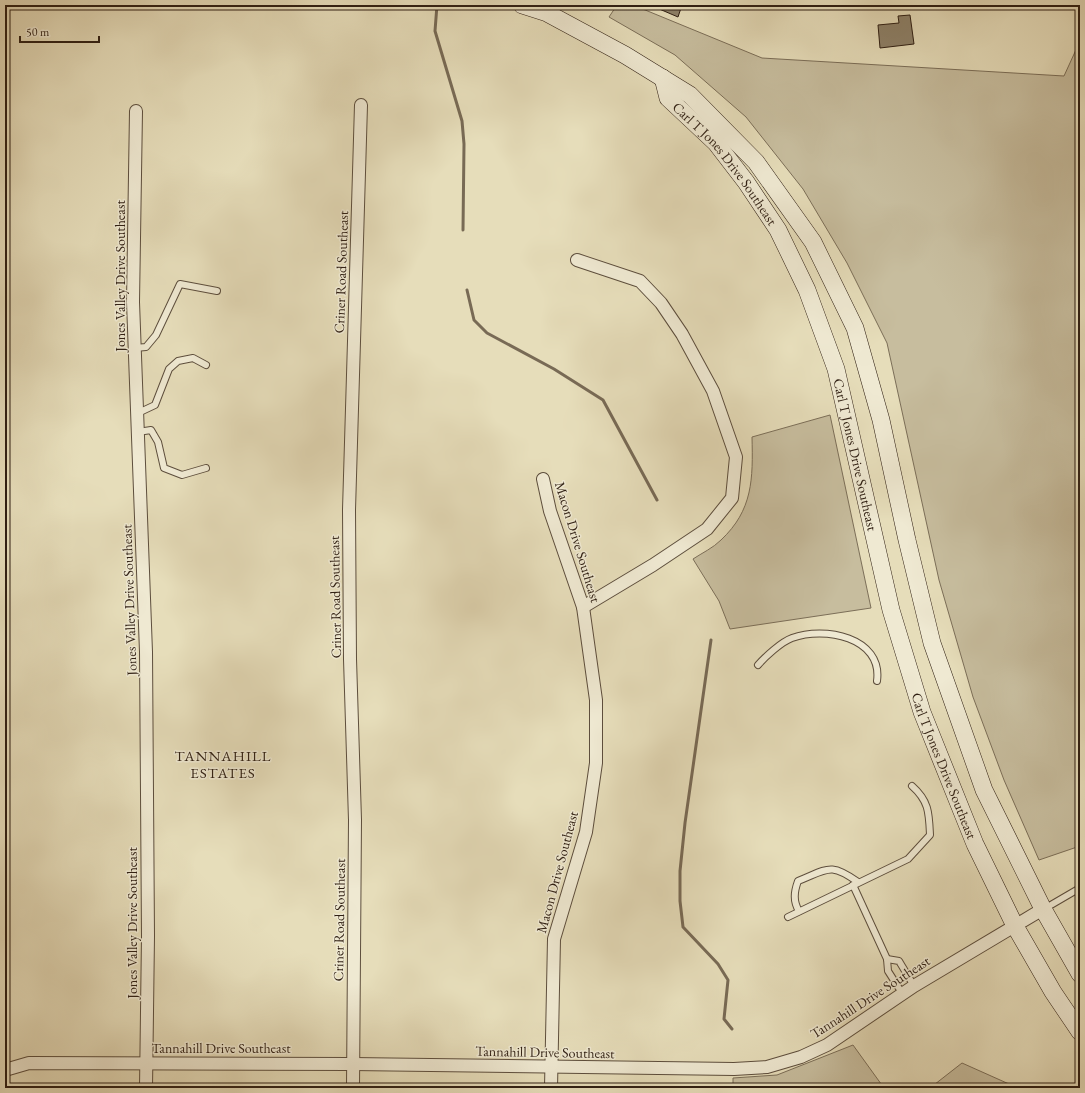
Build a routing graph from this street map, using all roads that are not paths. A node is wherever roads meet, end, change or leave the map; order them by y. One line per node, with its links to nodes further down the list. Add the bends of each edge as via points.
1 (522, 5): 2 (main road, via 547,13 625,54)
2 (663, 78): 19 (main road, Carl T Jones Drive Southeast, via 690,95 756,162 813,242 855,328 881,420 932,643 984,790); 22 (main road, Carl T Jones Drive Southeast, via 668,98 716,143 746,182 778,230 807,290 836,369 891,610 922,712 975,844)
3 (361, 105): 29 (street, Criner Road Southeast, via 348,510 355,820)
4 (136, 111): 7 (street, Jones Valley Drive Southeast, via 133,302)
5 (577, 260): 13 (street, via 640,281 661,303 682,334 713,391 736,456 732,498 707,529)
6 (217, 291): 7 (lane, via 180,284 156,334 146,346)
7 (135, 348): 9 (street, Jones Valley Drive Southeast)
8 (206, 365): 9 (lane, via 193,358 178,361 169,369 155,405)
9 (138, 413): 10 (street, Jones Valley Drive Southeast)
10 (138, 432): 11 (lane, via 151,430 158,442 164,468 182,474); 28 (street, Jones Valley Drive Southeast, via 146,652)
11 (206, 468)
12 (543, 479): 13 (street, Macon Drive Southeast, via 550,511)
13 (583, 607): 30 (street, Macon Drive Southeast, via 596,700 596,763 586,832 554,939)
14 (758, 665): 15 (lane, via 791,638 826,633 855,640 869,651 879,669)
15 (877, 681)
16 (912, 786): 17 (lane, via 922,794 929,814 930,835 908,859)
17 (856, 884): 20 (lane); 20 (lane, via 837,869 828,869 798,881 794,892 795,905); 23 (lane)
18 (1080, 888): 19 (lane, via 1052,902)
19 (1043, 910): 22 (street, Tannahill Drive Southeast); 24 (main road, Carl T Jones Drive Southeast)
20 (799, 911): 21 (lane)
21 (788, 917)
22 (1015, 926): 25 (street, Tannahill Drive Southeast); 27 (main road, Carl T Jones Drive Southeast, via 1052,992)
23 (887, 959): 25 (lane, via 899,961); 26 (lane, via 888,971)
24 (1080, 974)
25 (914, 986): 26 (street, Tannahill Drive Southeast)
26 (902, 993): 30 (street, Tannahill Drive Southeast, via 828,1045 801,1057 767,1067)
27 (1080, 1032)
28 (146, 1063): 29 (street, Tannahill Drive Southeast); 31 (street, Tannahill Drive Southeast, via 28,1063); 32 (street, Jones Valley Drive Southeast)
29 (352, 1064): 30 (street, Tannahill Drive Southeast); 33 (street, Criner Road Southeast)
30 (551, 1067): 34 (street, Macon Drive Southeast)
31 (5, 1070)
32 (146, 1088)
33 (352, 1088)
34 (551, 1088)

